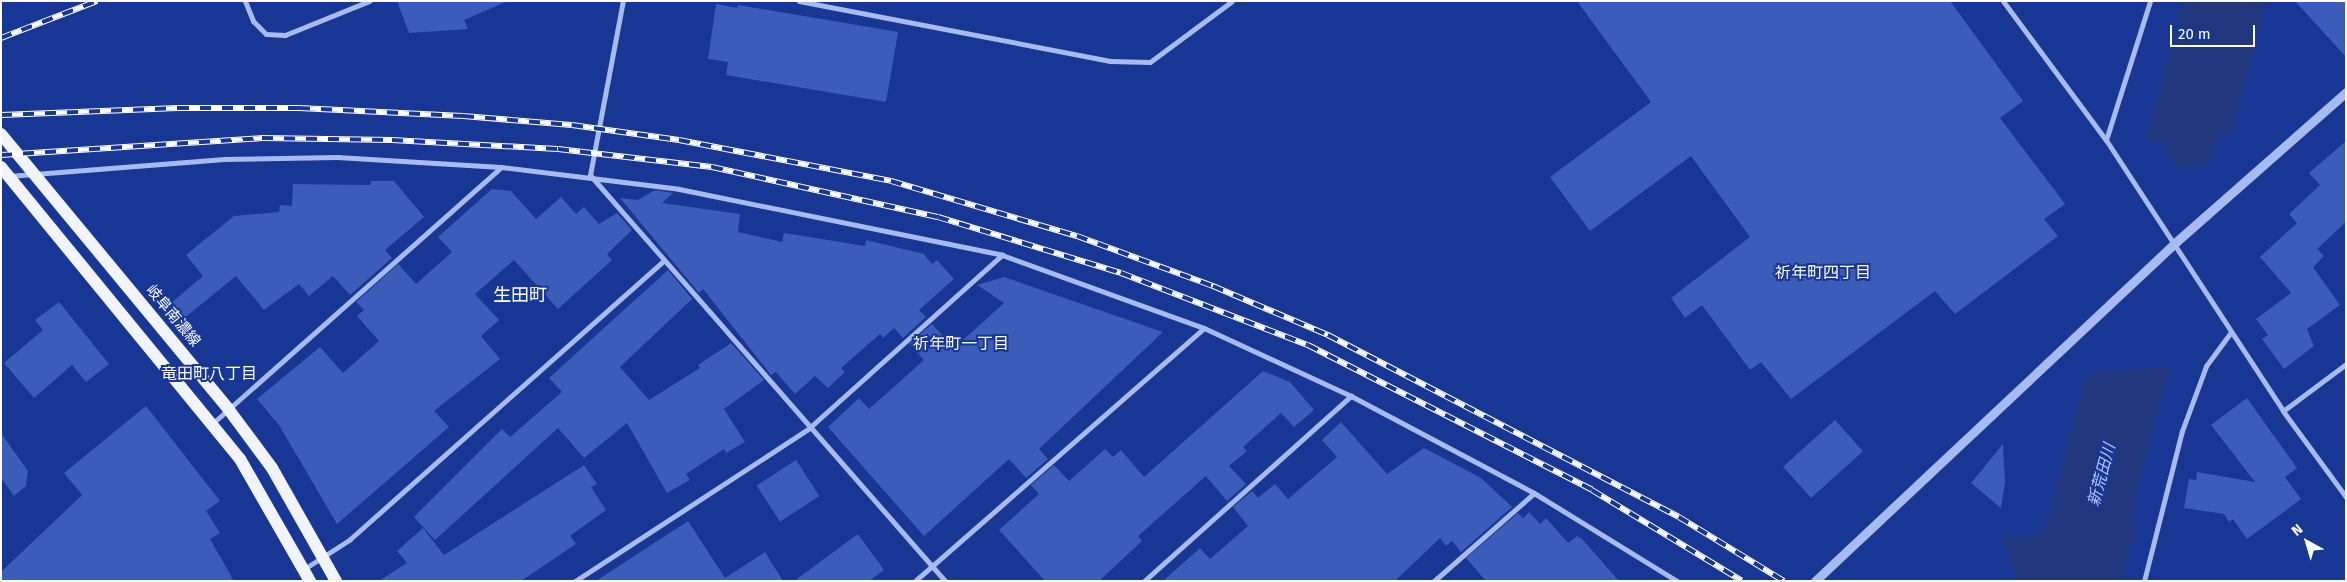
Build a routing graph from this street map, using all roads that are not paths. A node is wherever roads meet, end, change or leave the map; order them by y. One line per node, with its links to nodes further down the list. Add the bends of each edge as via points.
1 (245, 1): 2 (street, via 253,21 266,34 285,35)
2 (369, 1)
3 (623, 1): 14 (street)
4 (799, 1): 5 (street, via 1110,61 1150,62)
5 (1232, 1)
6 (2003, 1): 10 (street)
7 (2150, 1): 10 (street)
8 (2346, 92): 15 (street)
9 (1, 134): 13 (main road, 岐阜南濃線)
10 (2106, 140): 15 (street)
11 (501, 167): 13 (street, via 337,157 224,159); 14 (street); 22 (street)
12 (4, 173): 13 (street); 24 (main road)
13 (34, 173): 22 (main road, 岐阜南濃線)
14 (590, 175): 16 (street, via 679,189); 17 (street)
15 (2176, 242): 19 (street); 38 (street)
16 (1002, 255): 18 (street); 25 (street)
17 (662, 262): 25 (street); 28 (street, via 349,540)
18 (1204, 328): 21 (street); 29 (street)
19 (2231, 332): 23 (street); 39 (street, via 2206,366 2186,422)
20 (2346, 364): 23 (street)
21 (1351, 396): 26 (street); 35 (street)
22 (229, 410): 24 (street); 28 (main road, 岐阜南濃線, via 272,468)
23 (2283, 411): 27 (street)
24 (213, 423): 30 (main road, via 240,459)
25 (808, 430): 29 (street); 32 (street)
26 (1534, 493): 36 (street); 37 (street)
27 (2346, 497)
28 (324, 558): 30 (street); 31 (main road, 岐阜南濃線)
29 (933, 567): 33 (street); 34 (street)
30 (307, 575)
31 (336, 581)
32 (575, 581)
33 (915, 581)
34 (945, 581)
35 (1144, 581)
36 (1434, 581)
37 (1677, 581)
38 (1814, 581)
39 (2144, 581)

